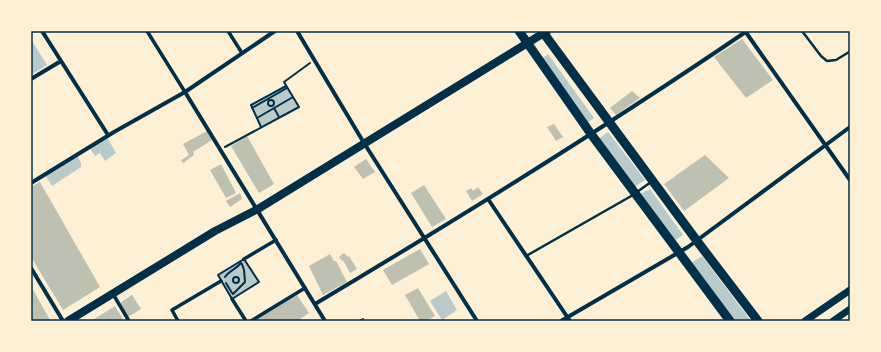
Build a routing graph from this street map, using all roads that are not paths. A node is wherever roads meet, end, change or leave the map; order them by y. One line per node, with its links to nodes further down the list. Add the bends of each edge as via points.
1 (42, 31): 13 (street)
2 (147, 31): 15 (street)
3 (228, 31): 12 (street)
4 (275, 31): 12 (street)
5 (297, 31): 20 (street)
6 (519, 31): 10 (main road)
7 (746, 31): 16 (street); 21 (street)
8 (802, 31): 11 (lane, via 827,61 836,60)
9 (544, 32): 10 (main road); 16 (main road)
10 (527, 43): 18 (main road); 20 (main road)
11 (849, 52)
12 (242, 53): 15 (street)
13 (61, 61): 14 (street); 19 (street)
14 (31, 79)
15 (185, 92): 19 (street); 27 (street)
16 (610, 123): 18 (street); 23 (main road)
17 (850, 127): 21 (street)
18 (591, 134): 25 (main road); 26 (street)
19 (108, 135): 24 (street)
20 (364, 143): 27 (main road); 28 (street)
21 (826, 146): 22 (street); 30 (street)
22 (850, 180)
23 (653, 181): 25 (lane); 30 (main road)
24 (31, 183)
25 (635, 193): 31 (main road); 32 (lane)
26 (488, 199): 28 (street); 32 (street)
27 (258, 209): 29 (street); 38 (main road, via 215,231)
28 (425, 239): 40 (street); 50 (street)
29 (276, 240): 33 (street); 36 (street)
30 (696, 241): 31 (street); 53 (main road)
31 (679, 252): 42 (street); 52 (main road)
32 (526, 257): 42 (street)
33 (245, 259)
34 (31, 268): 43 (street)
35 (221, 281): 46 (street, via 172,310)
36 (305, 288): 40 (street); 48 (street)
37 (850, 290): 54 (street)
38 (113, 294): 44 (main road); 45 (street)
39 (232, 298): 47 (street)
40 (315, 304): 49 (street)
41 (850, 309): 55 (street)
42 (569, 319): 51 (street)
43 (63, 321)
44 (68, 321)
45 (129, 321)
46 (178, 321)
47 (246, 321)
48 (251, 321)
49 (325, 321)
50 (477, 321)
51 (561, 321)
52 (730, 321)
53 (758, 321)
54 (805, 321)
55 (833, 321)

